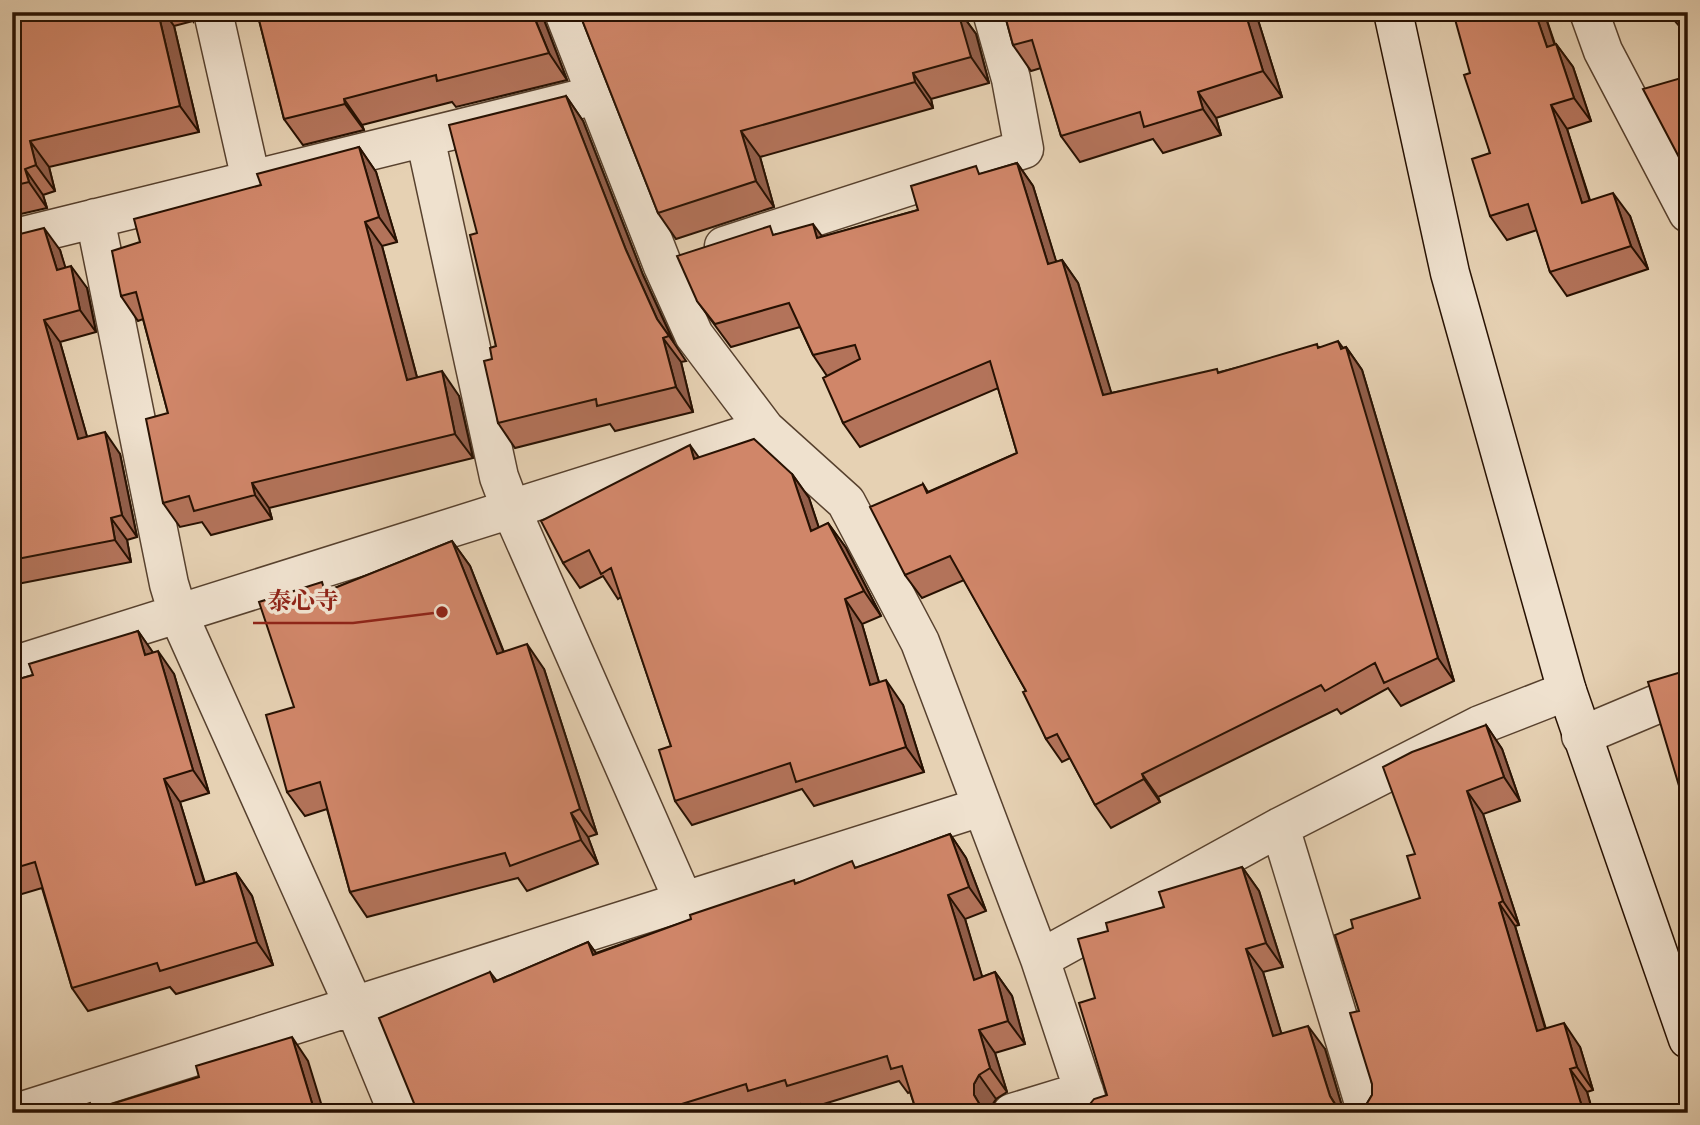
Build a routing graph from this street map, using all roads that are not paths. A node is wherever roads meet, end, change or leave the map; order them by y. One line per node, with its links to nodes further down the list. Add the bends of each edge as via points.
1 (213, 12): 8 (street)
2 (564, 12): 6 (street)
3 (992, 12): 12 (street, via 1024,149)
4 (1393, 12): 17 (street, via 1450,273)
5 (1589, 12): 9 (street, via 1603,51)
6 (596, 95): 7 (street); 12 (street)
7 (425, 137): 8 (street); 14 (street, via 499,477)
8 (251, 180): 10 (street)
9 (1688, 213)
10 (95, 218): 11 (street); 15 (street)
11 (12, 239)
12 (663, 266): 13 (street, via 694,335)
13 (765, 429): 14 (street); 20 (street, via 846,502 920,642)
14 (511, 509): 15 (street); 22 (street)
15 (178, 614): 16 (street); 24 (street)
16 (12, 666)
17 (1567, 691): 19 (street); 21 (street, via 1480,725)
18 (1688, 691): 19 (street)
19 (1581, 736): 25 (street)
20 (982, 807): 22 (street); 23 (street)
21 (1280, 827): 23 (street); 30 (street)
22 (684, 902): 24 (street)
23 (1040, 959): 26 (street)
24 (354, 1006): 27 (street); 28 (street)
25 (1688, 1040)
26 (1087, 1102): 29 (street)
27 (16, 1113)
28 (398, 1113)
29 (1012, 1113)
30 (1367, 1113)

